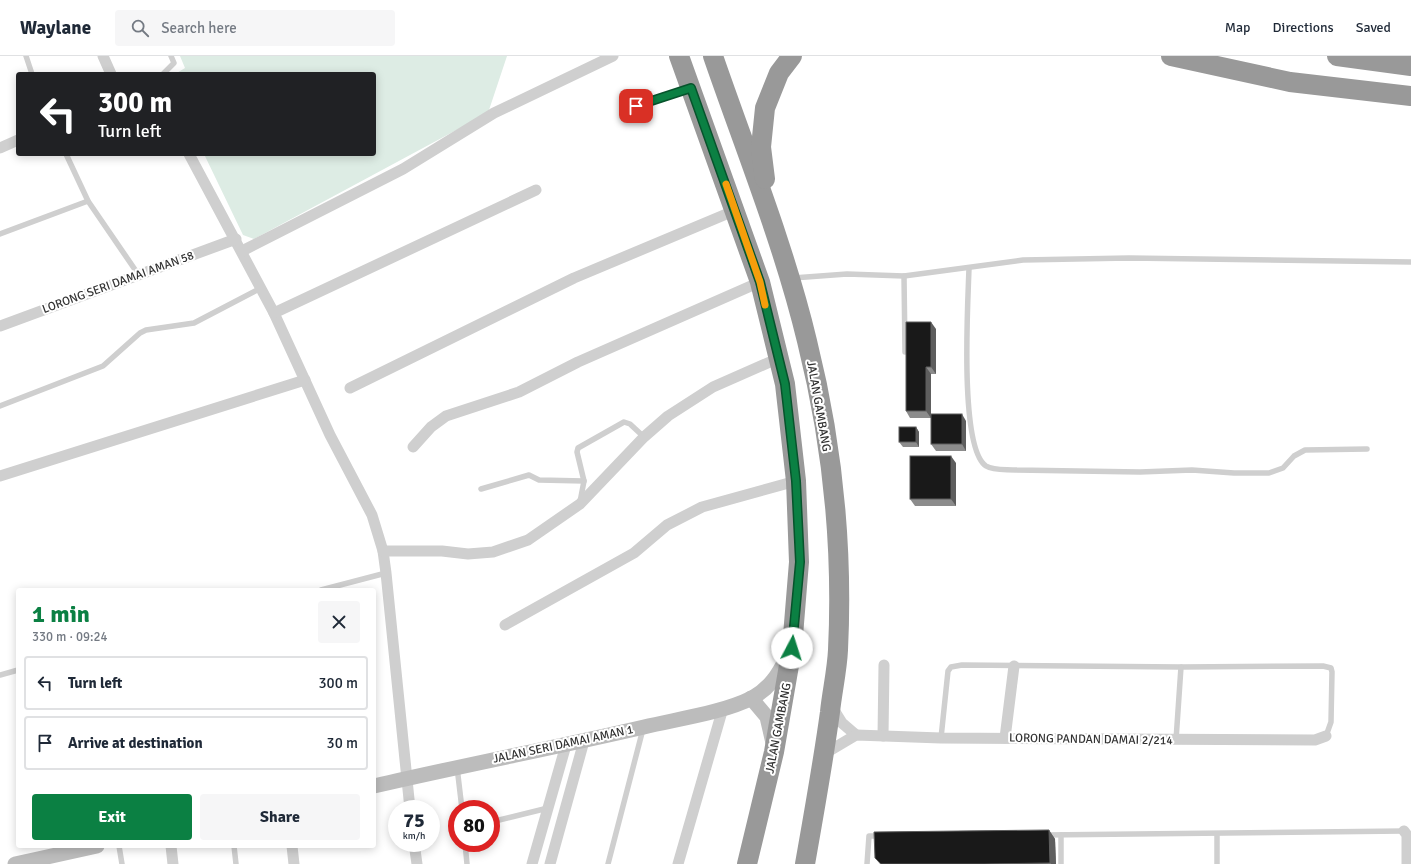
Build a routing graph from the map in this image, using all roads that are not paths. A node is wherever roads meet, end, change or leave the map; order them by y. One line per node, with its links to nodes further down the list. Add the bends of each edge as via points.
1 (26, 56): 11 (lane)
2 (103, 56): 12 (street)
3 (171, 56): 13 (lane, via 174,63)
4 (611, 56): 27 (street, via 494,113 403,169)
5 (679, 56): 14 (highway, JALAN GAMBANG)
6 (713, 56): 24 (highway, JALAN GAMBANG)
7 (792, 56): 24 (highway, via 778,73 766,108 761,147)
8 (1171, 56): 15 (highway, via 1290,82)
9 (1337, 56): 10 (highway)
10 (1411, 66)
11 (31, 72)
12 (110, 72)
13 (165, 72)
14 (691, 88): 16 (lane); 23 (highway, JALAN GAMBANG)
15 (1411, 96)
16 (622, 110)
17 (16, 141): 18 (street)
18 (0, 148)
19 (67, 156): 22 (lane)
20 (190, 156): 26 (street)
21 (536, 190): 35 (street)
22 (88, 201): 25 (lane); 30 (lane)
23 (736, 210): 33 (highway, JALAN GAMBANG); 40 (street, via 574,278)
24 (771, 223): 32 (highway, JALAN GAMBANG)
25 (0, 234)
26 (236, 239): 27 (street); 30 (street, LORONG SERI DAMAI AMAN 58)
27 (242, 251): 34 (street)
28 (1411, 262): 29 (lane, via 1129,258 1023,260)
29 (969, 268): 31 (lane); 44 (lane, via 967,388 975,450 986,466 1016,470 1192,470 1269,473 1283,468 1294,456 1305,450)
30 (138, 274): 36 (street, LORONG SERI DAMAI AMAN 58)
31 (904, 276): 32 (lane, via 847,274); 37 (lane)
32 (789, 278): 61 (highway, JALAN GAMBANG, via 807,342 826,438 835,514 839,575 838,644)
33 (760, 282): 38 (highway, JALAN GAMBANG); 43 (street, via 578,362 519,392 446,416 431,427)
34 (261, 288): 35 (street); 41 (lane, via 194,323 146,330 103,366)
35 (274, 313): 39 (street)
36 (0, 326)
37 (905, 352)
38 (778, 358): 42 (street, via 713,387 668,416); 47 (highway, JALAN GAMBANG, via 785,384)
39 (305, 380): 45 (street); 50 (street, via 330,435 372,515)
40 (350, 388)
41 (0, 406)
42 (644, 437): 46 (lane, via 624,422 578,448); 49 (street)
43 (414, 447)
44 (1367, 449)
45 (0, 476)
46 (584, 480): 48 (lane, via 539,480 528,475); 49 (lane)
47 (796, 481): 53 (street, via 702,507 667,525 634,553); 54 (highway, JALAN GAMBANG, via 800,562)
48 (481, 489)
49 (580, 504): 50 (street, via 528,540 493,552 468,554 442,551)
50 (383, 551): 51 (street)
51 (386, 573): 52 (lane); 75 (street)
52 (329, 588)
53 (505, 625)
54 (792, 648): 60 (street, JALAN SERI DAMAI AMAN 1, via 776,678 767,688); 72 (highway, JALAN GAMBANG)
55 (884, 665): 65 (street)
56 (1014, 666): 57 (lane); 67 (lane, via 951,667 945,682); 68 (street)
57 (1181, 667): 66 (lane, via 1328,667 1332,672 1331,722); 69 (lane)
58 (16, 671): 59 (lane)
59 (0, 675)
60 (751, 698): 62 (street, JALAN SERI DAMAI AMAN 1); 72 (street, via 767,717)
61 (831, 705): 64 (street, via 842,724); 73 (highway, JALAN GAMBANG)
62 (723, 708): 63 (street, JALAN SERI DAMAI AMAN 1); 105 (street)
63 (644, 726): 70 (street, JALAN SERI DAMAI AMAN 1); 104 (lane)
64 (856, 735): 65 (street, LORONG PANDAN DAMAI 2/214); 73 (street)
65 (883, 736): 67 (street, LORONG PANDAN DAMAI 2/214)
66 (1326, 736): 69 (street, LORONG PANDAN DAMAI 2/214, via 1315,740)
67 (941, 738): 68 (street, LORONG PANDAN DAMAI 2/214)
68 (1005, 738): 69 (street, LORONG PANDAN DAMAI 2/214)
69 (1176, 740)
70 (584, 741): 71 (street, JALAN SERI DAMAI AMAN 1); 103 (street)
71 (566, 744): 74 (street, JALAN SERI DAMAI AMAN 1); 79 (street)
72 (774, 752): 106 (highway, JALAN GAMBANG)
73 (824, 754): 107 (highway, JALAN GAMBANG)
74 (457, 767): 75 (street, JALAN SERI DAMAI AMAN 1); 78 (lane)
75 (407, 778): 76 (street, JALAN SERI DAMAI AMAN 1); 77 (street)
76 (376, 786)
77 (409, 800)
78 (461, 800)
79 (549, 808): 80 (lane); 102 (street)
80 (500, 820)
81 (1404, 831): 82 (lane); 111 (street, via 1407,835)
82 (1217, 834): 84 (lane); 110 (lane)
83 (1038, 835): 84 (lane)
84 (1061, 835): 109 (lane)
85 (892, 836): 108 (lane, via 869,836)
86 (78, 848): 91 (street)
87 (119, 848): 96 (lane)
88 (171, 848): 97 (street)
89 (234, 848): 98 (lane)
90 (292, 848): 99 (street)
91 (50, 851): 94 (street)
92 (415, 852): 100 (street)
93 (466, 852): 101 (lane)
94 (34, 862): 95 (street)
95 (15, 864)
96 (122, 864)
97 (173, 864)
98 (236, 864)
99 (294, 864)
100 (417, 864)
101 (468, 864)
102 (532, 864)
103 (550, 864)
104 (608, 864)
105 (678, 864)
106 (747, 864)
107 (805, 864)
108 (867, 864)
109 (1061, 864)
110 (1217, 864)
111 (1407, 864)

